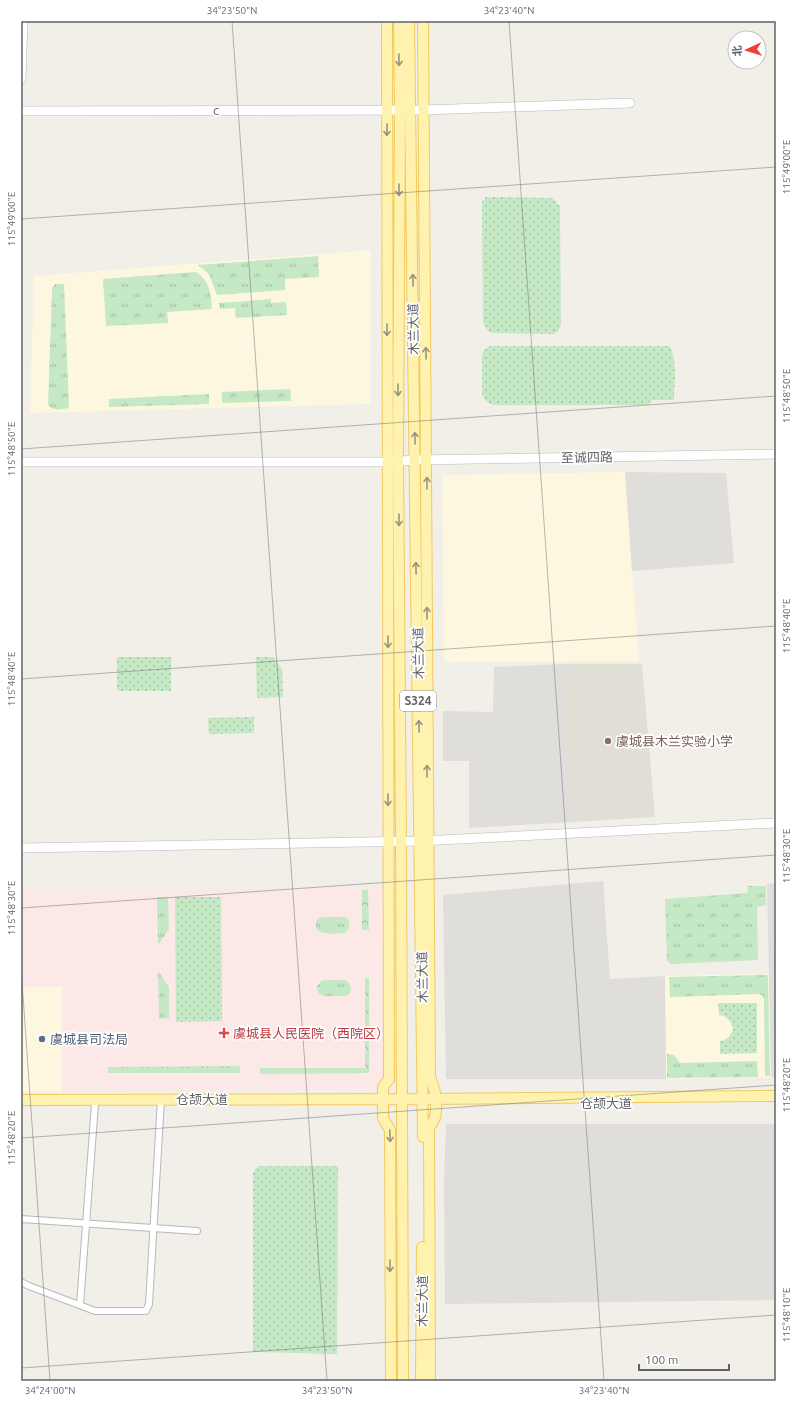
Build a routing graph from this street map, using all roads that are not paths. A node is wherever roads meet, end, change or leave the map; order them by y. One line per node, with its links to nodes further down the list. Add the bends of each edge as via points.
1 (23, 21): 6 (street)
2 (387, 21): 8 (main road)
3 (399, 21): 9 (main road, 木兰大道 / S324, one-way to 9)
4 (409, 21): 10 (main road, 木兰大道 / S324)
5 (423, 21): 11 (main road)
6 (21, 79)
7 (630, 103): 11 (street, c)
8 (388, 110): 9 (street, c); 12 (street, c); 17 (main road, one-way to 17, via 386,213)
9 (400, 110): 10 (street, c); 17 (main road, 木兰大道 / S324, one-way to 17)
10 (411, 110): 11 (street, c); 14 (main road, 木兰大道 / S324, one-way to 10)
11 (424, 110): 15 (main road, one-way to 11)
12 (21, 111)
13 (776, 454): 15 (street, 至诚四路)
14 (415, 460): 15 (street, 至诚四路); 17 (street, 至诚四路); 21 (main road, 木兰大道 / S324, one-way to 14)
15 (427, 460): 21 (main road, one-way to 15)
16 (21, 462): 17 (street, 至诚四路)
17 (393, 462): 19 (main road, 木兰大道 / S324, one-way to 19); 20 (main road, one-way to 20)
18 (776, 823): 21 (street)
19 (401, 840): 20 (street); 21 (street); 27 (main road, 木兰大道 / S324)
20 (388, 841): 22 (street); 26 (main road, via 389,1078 383,1087)
21 (424, 841): 28 (main road, 木兰大道 / S324); 29 (main road, via 430,1077 435,1088)
22 (21, 848)
23 (776, 1096): 29 (main road, 仓颉大道)
24 (21, 1100): 25 (main road, 仓颉大道)
25 (161, 1102): 26 (main road, 仓颉大道); 32 (main road, 仓颉大道); 35 (street)
26 (383, 1102): 27 (main road, 仓颉大道); 39 (main road, one-way to 39, via 383,1118 390,1130)
27 (402, 1102): 28 (main road, 仓颉大道); 40 (main road, 木兰大道 / S324)
28 (424, 1102): 29 (main road, 仓颉大道); 41 (main road, 木兰大道 / S324)
29 (435, 1102): 30 (main road, 仓颉大道); 42 (main road, via 435,1118 429,1128)
30 (776, 1102)
31 (21, 1104): 32 (main road, 仓颉大道)
32 (95, 1104): 34 (street)
33 (21, 1219): 34 (street)
34 (86, 1223): 35 (street); 38 (street)
35 (153, 1228): 36 (street); 38 (street, via 149,1304 146,1311 94,1311)
36 (197, 1231)
37 (21, 1282): 38 (street)
38 (80, 1305)
39 (391, 1381)
40 (403, 1381)
41 (421, 1381)
42 (430, 1381)

